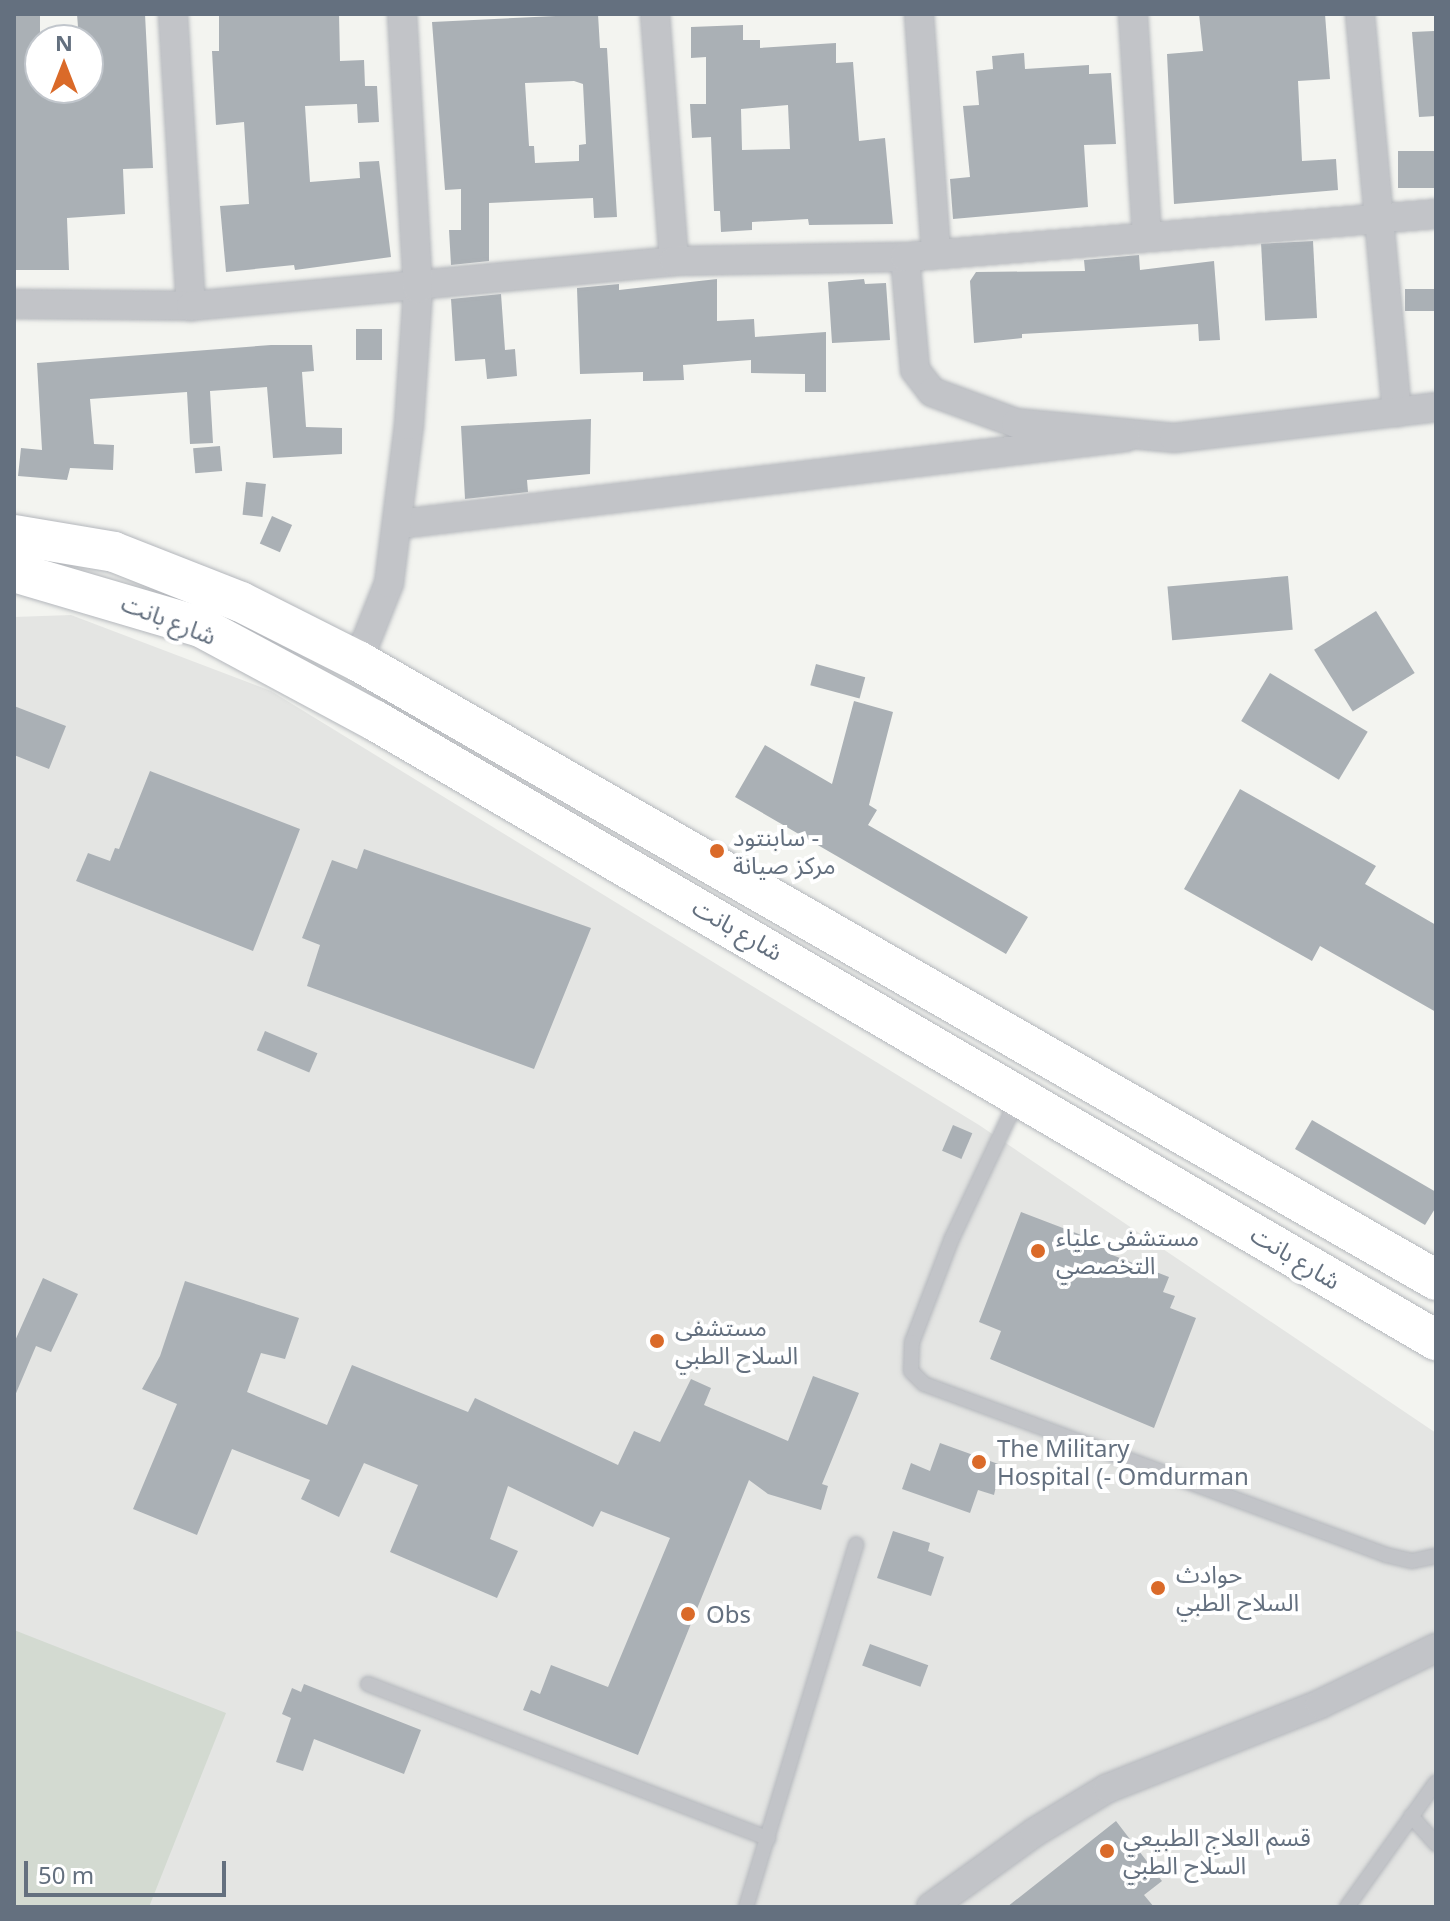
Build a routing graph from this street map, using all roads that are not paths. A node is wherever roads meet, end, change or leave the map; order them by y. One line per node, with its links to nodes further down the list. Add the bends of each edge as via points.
1 (173, 14): 15 (street)
2 (402, 14): 13 (street)
3 (655, 14): 12 (street)
4 (919, 14): 10 (street)
5 (1133, 14): 9 (street)
6 (1360, 14): 8 (street)
7 (1436, 214): 8 (street)
8 (1377, 217): 9 (street); 17 (street)
9 (1147, 236): 10 (street)
10 (936, 254): 11 (street)
11 (905, 257): 12 (street); 18 (street, via 909,343 915,370 932,392 1016,423)
12 (674, 261): 13 (street)
13 (418, 289): 15 (street); 19 (street)
14 (14, 304): 15 (street)
15 (191, 306)
16 (1436, 407): 17 (street)
17 (1397, 412): 18 (street, via 1264,430)
18 (1126, 437): 19 (street)
19 (400, 524): 22 (street, via 389,583)
20 (14, 535): 22 (main road, شارع بانت, via 114,552 241,602)
21 (14, 572): 23 (main road, شارع بانت, via 201,627 581,837)
22 (358, 661): 24 (main road, شارع بانت)
23 (1020, 1094): 25 (main road, شارع بانت); 27 (lane, via 952,1238 912,1342 911,1371 924,1384 1386,1555 1412,1561)
24 (1436, 1280)
25 (1436, 1340)
26 (856, 1544): 32 (lane)
27 (1436, 1556)
28 (1436, 1648): 35 (street, via 1320,1704 1108,1788 1035,1832)
29 (368, 1684): 32 (lane)
30 (1436, 1782): 31 (lane)
31 (1411, 1816): 33 (lane); 36 (lane)
32 (768, 1838): 34 (lane)
33 (1436, 1844)
34 (746, 1907)
35 (931, 1907)
36 (1347, 1907)

